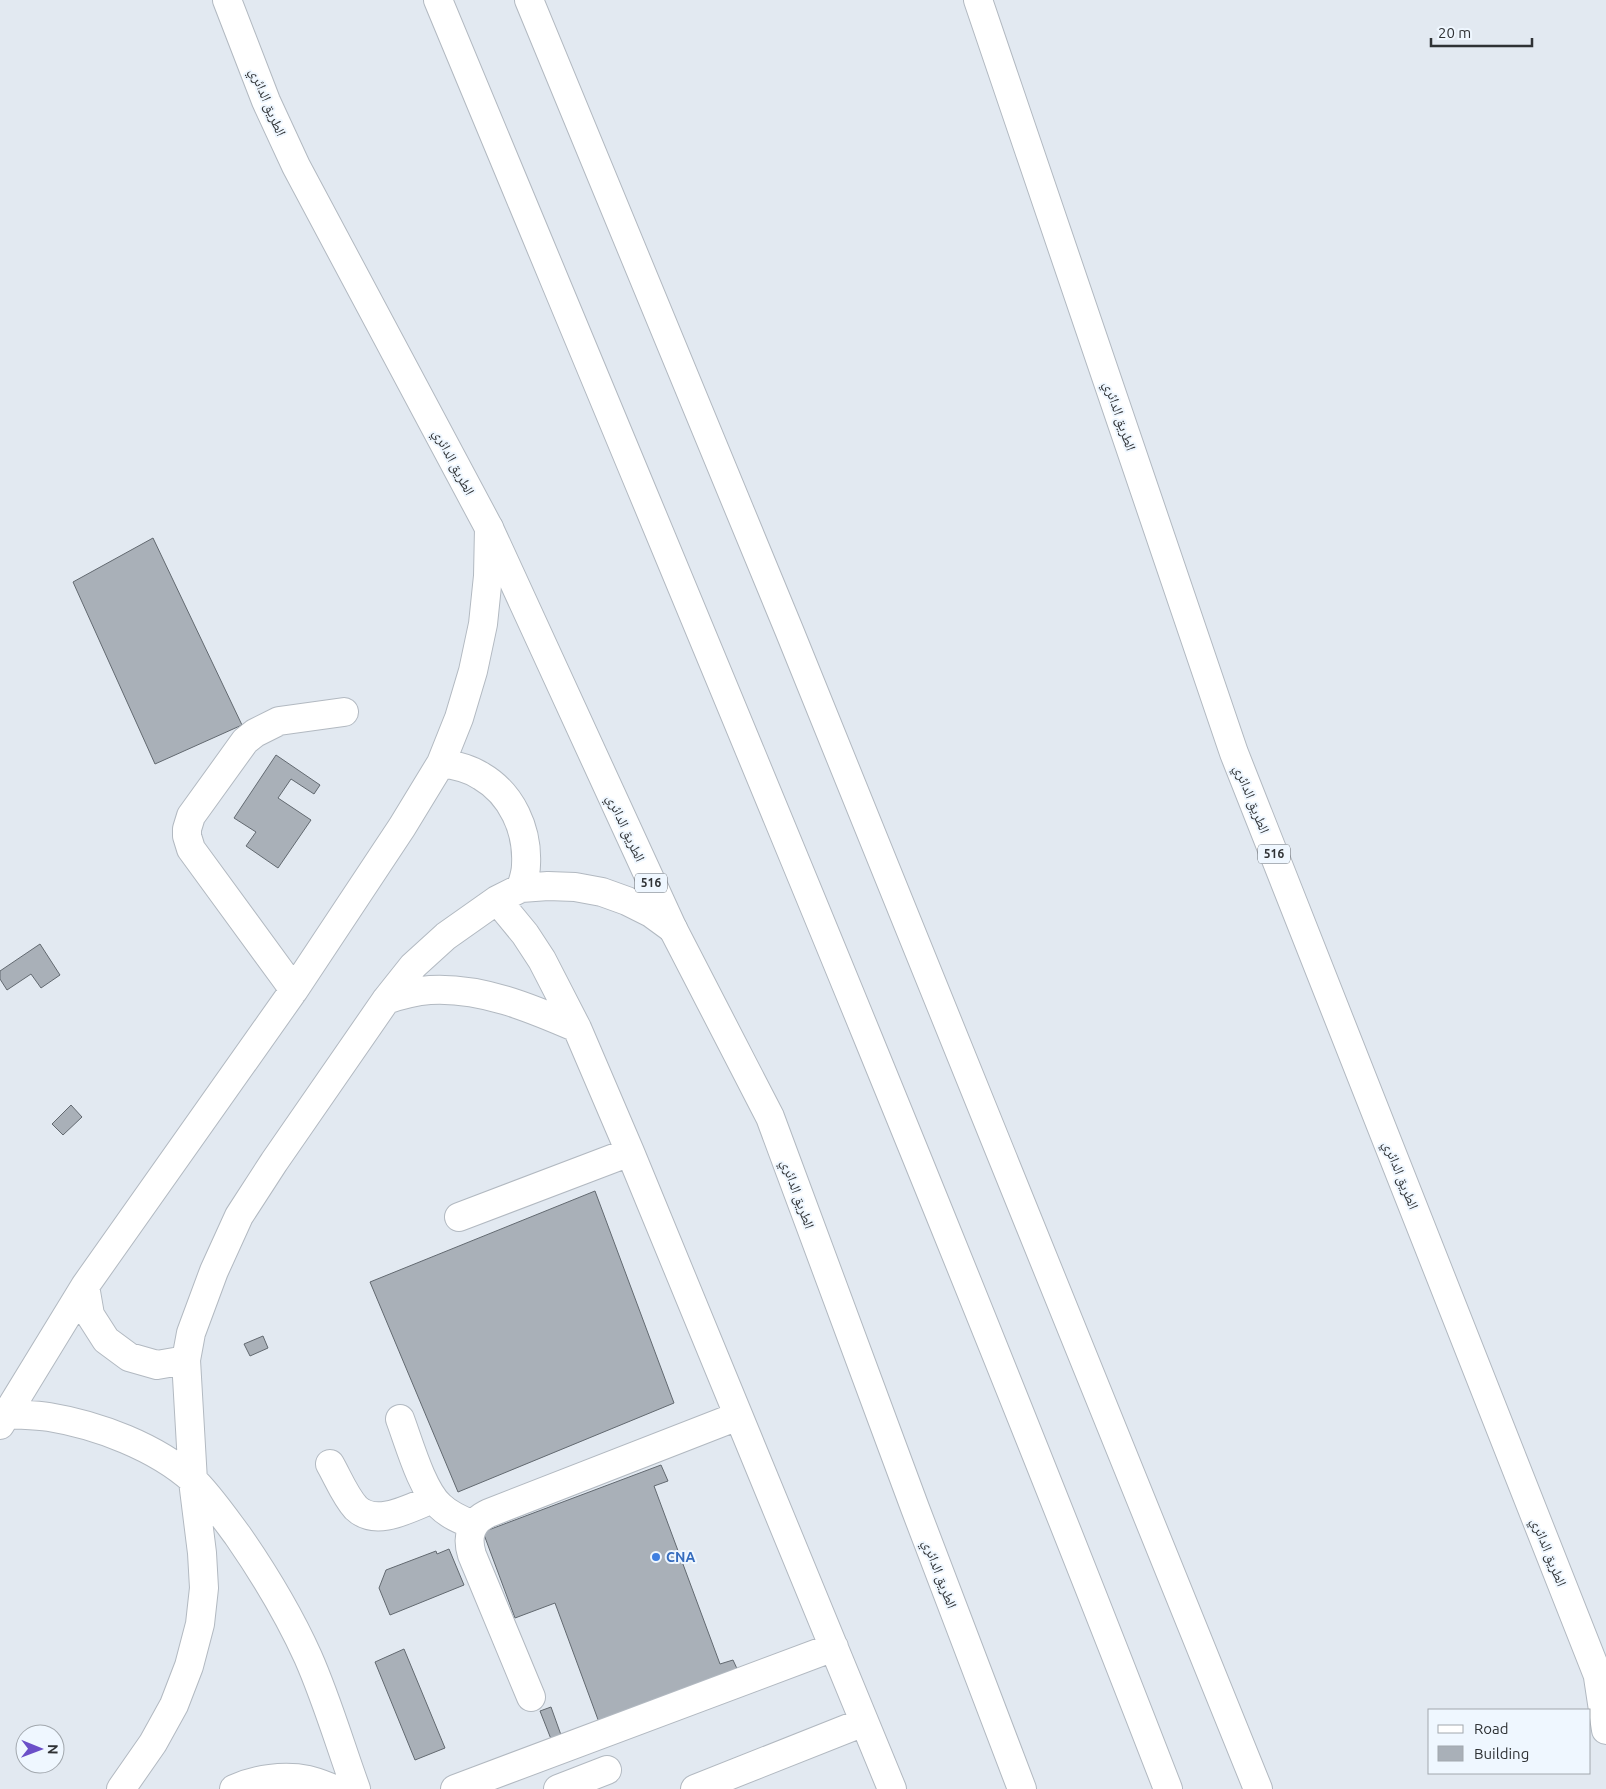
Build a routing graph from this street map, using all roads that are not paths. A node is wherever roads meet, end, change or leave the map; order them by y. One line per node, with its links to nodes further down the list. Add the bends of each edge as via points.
1 (227, 0): 5 (main road, الطريق الدائري / 516, via 266,101 296,166)
2 (438, 0): 40 (main road, via 854,1002)
3 (529, 0): 41 (main road, via 789,630)
4 (978, 0): 26 (main road, الطريق الدائري / 516, via 1234,753)
5 (489, 528): 7 (main road, via 483,624 459,718); 10 (main road, الطريق الدائري / 516)
6 (344, 712): 11 (main road, via 279,721 255,733 236,751 191,816 187,829 191,849)
7 (441, 763): 8 (main road, via 462,767 481,776 512,805 526,846); 11 (main road)
8 (521, 888): 9 (main road); 10 (main road, via 575,887 602,892 651,913)
9 (497, 900): 12 (main road, via 446,936 413,966); 13 (main road, via 542,960)
10 (673, 929): 39 (main road, الطريق الدائري / 516, via 770,1117)
11 (294, 990): 16 (main road)
12 (386, 1000): 13 (main road, via 406,993 454,990 511,1002); 17 (main road, via 239,1216 191,1332)
13 (577, 1028): 14 (main road)
14 (630, 1152): 15 (main road); 18 (main road)
15 (458, 1217)
16 (85, 1286): 17 (main road, via 90,1315 106,1340 129,1357 157,1364); 19 (main road)
17 (186, 1360): 22 (main road)
18 (738, 1416): 24 (main road, via 489,1513); 25 (main road)
19 (4, 1419): 22 (main road, via 48,1417 87,1425 125,1438 160,1457)
20 (400, 1420): 23 (main road)
21 (330, 1464): 23 (main road, via 363,1513 372,1516 391,1514)
22 (193, 1481): 31 (main road, via 204,1588 200,1624 174,1705 153,1743); 34 (main road, via 258,1564 285,1610 308,1658)
23 (433, 1499): 24 (main road, via 448,1513)
24 (473, 1525): 27 (main road, via 468,1545)
25 (834, 1647): 28 (main road); 35 (main road)
26 (1602, 1685): 29 (main road, الطريق الدائري)
27 (531, 1697)
28 (864, 1722): 37 (main road); 38 (main road)
29 (1606, 1730)
30 (607, 1770): 36 (main road)
31 (121, 1789)
32 (234, 1789): 33 (main road, via 247,1783 277,1778 308,1780)
33 (334, 1789)
34 (356, 1789)
35 (455, 1789)
36 (558, 1789)
37 (695, 1789)
38 (892, 1789)
39 (1022, 1789)
40 (1168, 1789)
41 (1258, 1789)

